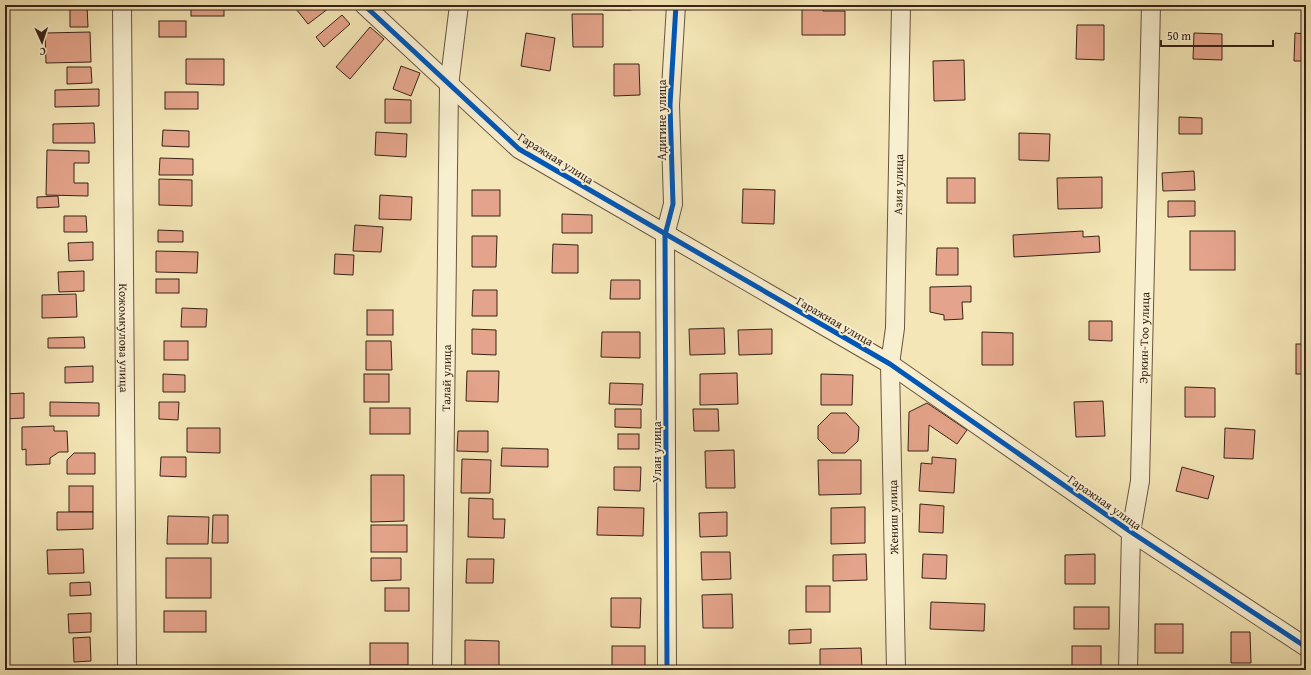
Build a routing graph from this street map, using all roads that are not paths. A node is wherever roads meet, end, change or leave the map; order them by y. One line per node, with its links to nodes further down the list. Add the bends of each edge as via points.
1 (122, 5): 12 (street, Кожомкулова улица)
2 (364, 5): 7 (street, Гаражная улица)
3 (459, 5): 7 (street, Талай улица)
4 (676, 5): 8 (street, Адигине улица, via 670,105 673,204)
5 (901, 5): 9 (street, Азия улица, via 895,328)
6 (1151, 5): 10 (street, Эркин-Тоо улица, via 1140,481)
7 (449, 86): 8 (street, Гаражная улица, via 519,149); 13 (street, Талай улица)
8 (665, 235): 9 (street, Гаражная улица); 14 (street, Улан улица)
9 (890, 364): 10 (street, Гаражная улица); 15 (street, Жениш улица)
10 (1131, 532): 11 (street, Гаражная улица); 16 (street, Эркин-Тоо улица)
11 (1306, 647)
12 (127, 670)
13 (442, 670)
14 (667, 670)
15 (896, 670)
16 (1128, 670)

